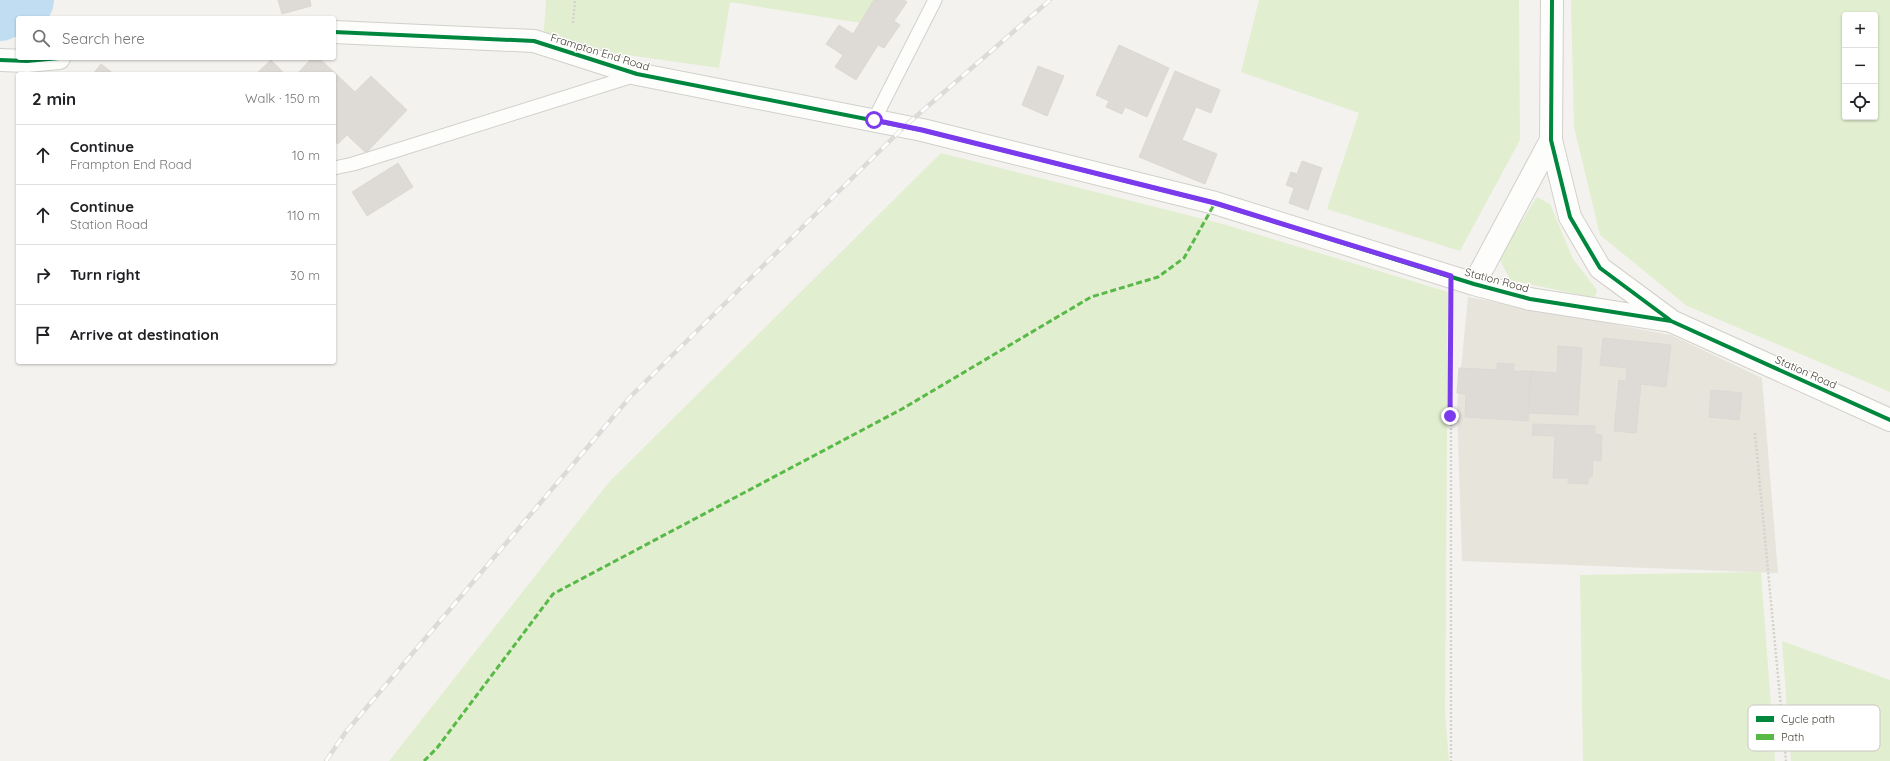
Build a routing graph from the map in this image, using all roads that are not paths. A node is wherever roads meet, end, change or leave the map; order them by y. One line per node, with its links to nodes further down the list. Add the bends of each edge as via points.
1 (935, 0): 7 (lane)
2 (1552, 0): 9 (street)
3 (336, 32): 6 (street, Frampton End Road, via 534,41)
4 (0, 60): 5 (street)
5 (38, 60)
6 (637, 74): 7 (street, Frampton End Road); 10 (lane)
7 (874, 120): 8 (street, Frampton End Road)
8 (905, 126): 11 (street, Station Road, via 1215,203)
9 (1551, 140): 11 (street); 12 (street, via 1570,217 1600,268)
10 (336, 168)
11 (1474, 284): 12 (street, Station Road, via 1530,299)
12 (1671, 321): 13 (street, Station Road)
13 (1890, 420)

